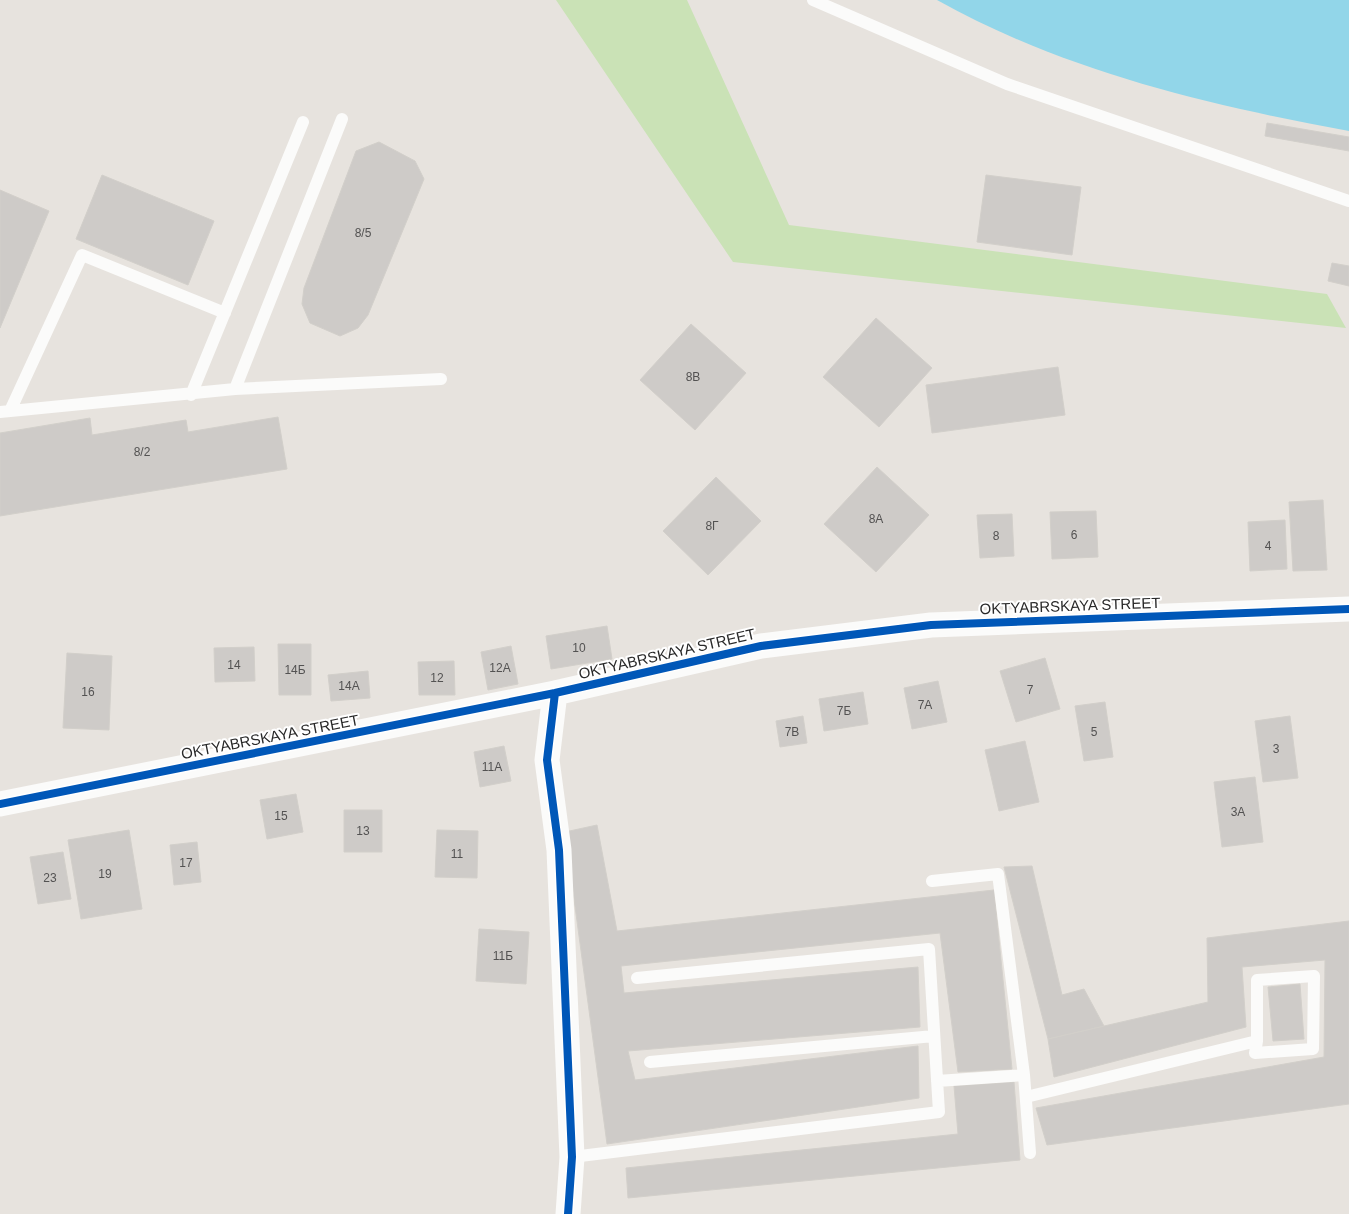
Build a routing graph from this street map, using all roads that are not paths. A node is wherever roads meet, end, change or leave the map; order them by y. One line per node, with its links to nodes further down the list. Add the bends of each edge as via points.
1 (813, 0): 4 (lane, via 1007,84)
2 (342, 119): 7 (lane)
3 (303, 122): 5 (lane)
4 (1349, 201)
5 (225, 313): 8 (lane); 9 (lane, via 82,255)
6 (441, 379): 7 (lane)
7 (234, 389): 8 (lane)
8 (191, 395): 9 (lane)
9 (5, 411)
10 (1349, 609): 11 (street, OKTYABRSKAYA STREET, via 931,625 761,646)
11 (556, 693): 12 (street, OKTYABRSKAYA STREET); 22 (street, via 547,760 559,850)
12 (0, 804)
13 (932, 880): 18 (lane, via 998,874)
14 (637, 978): 15 (lane, via 929,950)
15 (934, 1036): 17 (lane); 19 (lane)
16 (1257, 1041): 16 (lane, via 1257,980 1314,976 1313,1049 1255,1053); 20 (lane)
17 (650, 1062)
18 (1024, 1075): 19 (lane); 20 (lane)
19 (937, 1081): 22 (lane, via 938,1112)
20 (1026, 1097): 21 (lane)
21 (1030, 1153)
22 (572, 1157): 23 (street)
23 (568, 1214)

